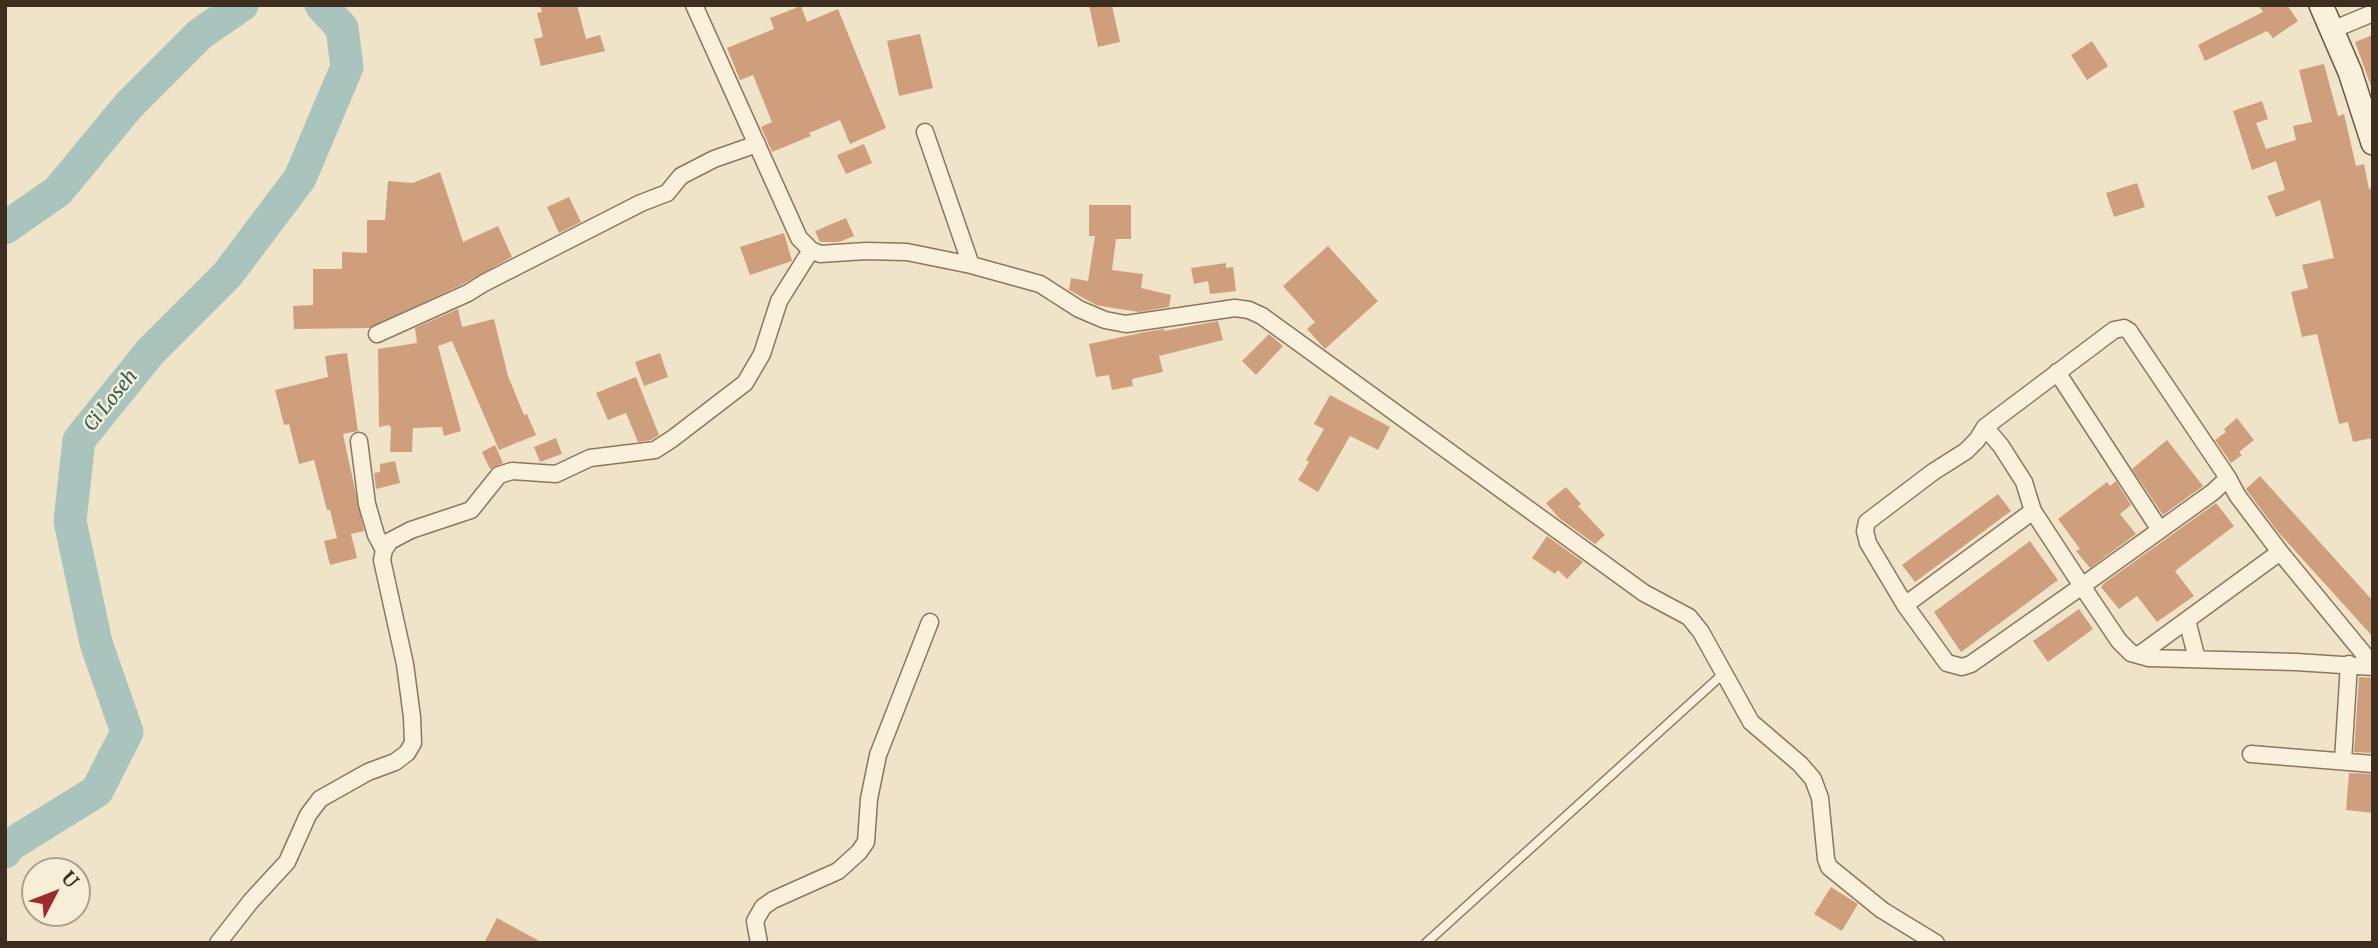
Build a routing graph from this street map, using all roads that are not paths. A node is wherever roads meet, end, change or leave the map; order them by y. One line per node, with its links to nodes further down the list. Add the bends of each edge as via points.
1 (694, 5): 7 (street)
2 (2321, 5): 4 (street)
3 (2373, 13): 4 (street)
4 (2332, 30): 6 (street)
5 (925, 132): 9 (street)
6 (2373, 143)
7 (757, 144): 8 (street, via 799,237); 10 (street, via 714,159 681,176 667,193)
8 (811, 250): 9 (street, via 820,254 907,252); 17 (street, via 779,301 762,354 745,383 673,439 655,450 590,458 556,474 512,471 499,475 471,510 411,530 390,541)
9 (971, 265): 27 (street, via 1040,284 1079,309 1126,324 1235,308 1262,316 1644,593 1689,617)
10 (377, 334)
11 (2057, 372): 12 (street); 14 (street, via 2114,330 2129,331); 16 (street)
12 (1985, 427): 15 (street, via 2024,482); 20 (street, via 1966,451 1867,522 1868,543)
13 (359, 441): 17 (street, via 367,505)
14 (2228, 478): 16 (street); 18 (street)
15 (2033, 511): 19 (street); 20 (street)
16 (2160, 530): 19 (street)
17 (384, 550): 31 (street, via 382,560 405,664 413,743 395,762 320,799 287,862)
18 (2280, 552): 21 (street); 26 (street)
19 (2082, 586): 20 (street, via 1962,667 1947,663); 23 (street, via 2119,641)
20 (1905, 605)
21 (2187, 620): 23 (street); 24 (street)
22 (930, 622): 32 (street, via 877,755 866,842 838,871 763,907 755,921)
23 (2139, 655): 24 (street)
24 (2197, 659): 25 (street)
25 (2349, 664): 26 (street); 29 (street)
26 (2373, 666)
27 (1724, 673): 33 (lane); 34 (street, via 1751,722 1813,779 1821,798 1825,859 1834,873 1882,911)
28 (2251, 754): 29 (street)
29 (2343, 761): 30 (street)
30 (2373, 764)
31 (218, 943)
32 (760, 943)
33 (1426, 943)
34 (1936, 943)

